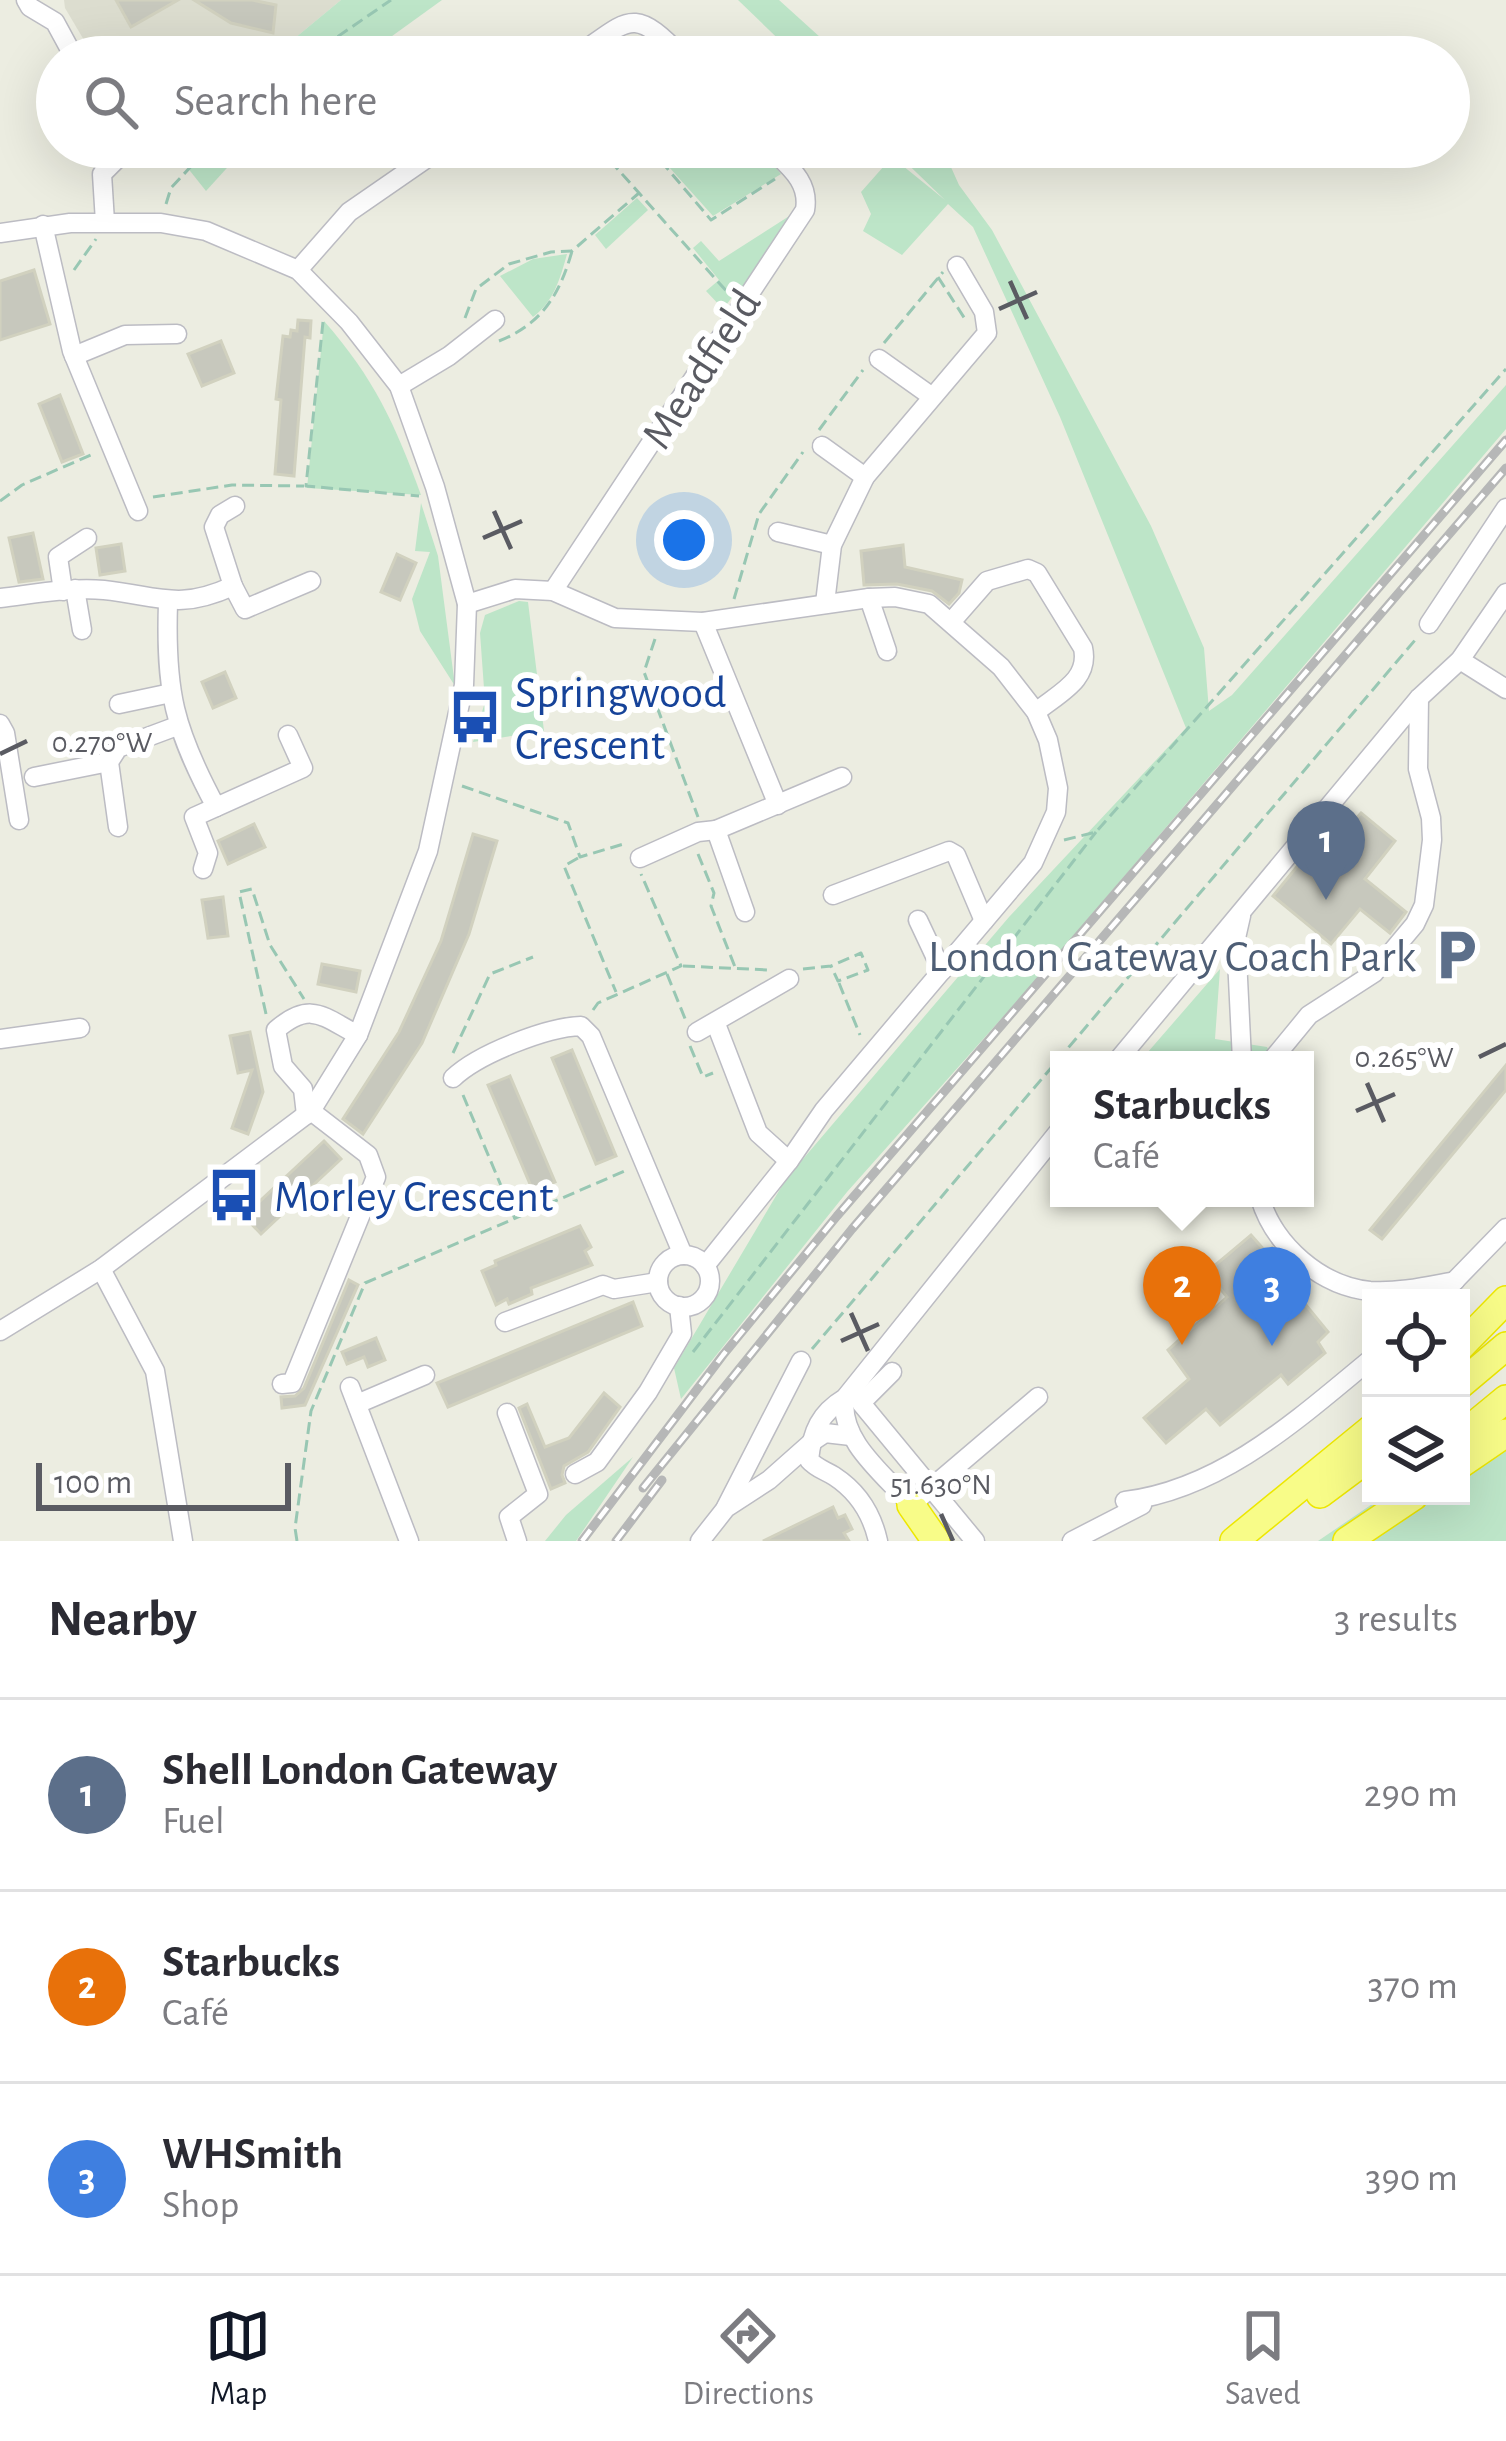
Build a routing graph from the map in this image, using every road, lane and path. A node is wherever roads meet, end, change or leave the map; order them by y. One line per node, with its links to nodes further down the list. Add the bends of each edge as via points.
1 (26, 0): 3 (street)
2 (391, 0): 4 (path)
3 (63, 36)
4 (339, 36)
5 (606, 36): 6 (street, via 640,21)
6 (662, 36)
7 (108, 168): 14 (street)
8 (189, 168): 15 (path, via 171,188)
9 (413, 168): 20 (street, via 349,212)
10 (617, 168): 13 (path)
11 (667, 169): 12 (path, via 711,220)
12 (790, 169): 24 (street, Meadfield, via 802,181 805,210)
13 (639, 193): 18 (path); 24 (path)
14 (101, 222): 15 (street); 16 (street); 22 (path)
15 (160, 224): 20 (street, via 206,231)
16 (43, 225): 17 (street); 22 (street)
17 (0, 233)
18 (572, 251): 28 (path, via 559,291 526,330); 28 (path, via 509,265 476,289)
19 (955, 263): 21 (path); 27 (street, via 984,312)
20 (298, 269): 23 (street)
21 (938, 278): 27 (path); 30 (path)
22 (56, 288): 29 (street)
23 (333, 305): 32 (street); 37 (path, via 324,319)
24 (740, 307): 49 (street, Meadfield)
25 (495, 320): 28 (street)
26 (177, 334): 29 (street, via 125,335)
27 (983, 337): 33 (street)
28 (467, 342): 32 (street)
29 (74, 356): 34 (street)
30 (875, 357): 33 (street); 56 (path, via 759,514)
31 (1506, 369): 81 (path)
32 (399, 386): 38 (street)
33 (931, 396): 36 (street)
34 (110, 445): 39 (path); 41 (street)
35 (821, 446): 36 (street)
36 (865, 477): 45 (street)
37 (306, 486): 38 (path); 41 (path, via 232,485)
38 (438, 497): 55 (street)
39 (0, 501)
40 (235, 506): 47 (street, via 214,527)
41 (136, 507)
42 (1506, 508): 60 (street)
43 (778, 532): 45 (street)
44 (87, 538): 48 (street, via 58,557)
45 (832, 545): 54 (street)
46 (310, 581): 47 (street, via 245,609)
47 (233, 586): 53 (street)
48 (69, 590): 51 (street); 53 (street); 61 (street)
49 (553, 591): 55 (street, via 515,589); 57 (street, via 615,618)
50 (1506, 594): 63 (street)
51 (0, 598)
52 (869, 598): 54 (street); 58 (street, via 928,604); 62 (street)
53 (168, 602): 65 (street)
54 (826, 603): 56 (street)
55 (467, 604): 75 (street, via 464,685)
56 (730, 618): 59 (street)
57 (661, 620): 59 (street); 80 (path, via 644,672)
58 (952, 621): 68 (street); 68 (street, via 995,577 1037,573 1086,662)
59 (703, 622): 76 (street)
60 (1429, 624): 105 (path)
61 (82, 629)
62 (887, 651)
63 (1460, 660): 64 (street); 66 (street)
64 (1506, 689)
65 (171, 693): 67 (street); 70 (street)
66 (1419, 698): 89 (street); 108 (street, via 1418,769 1432,840 1424,905 1374,973 1309,1015)
67 (119, 704)
68 (1036, 712): 83 (street, via 1058,788)
69 (0, 724): 78 (street)
70 (177, 726): 72 (street, via 118,748); 77 (street)
71 (288, 735): 77 (street, via 303,768)
72 (109, 762): 73 (street); 79 (street)
73 (34, 777)
74 (842, 777): 76 (street)
75 (444, 781): 84 (path, via 568,823); 102 (street, via 428,851)
76 (778, 805): 80 (street)
77 (216, 806): 86 (street, via 194,817 208,853)
78 (19, 820)
79 (118, 827)
80 (703, 832): 85 (street); 88 (street); 93 (path, via 711,906)
81 (1096, 832): 83 (path); 131 (path)
82 (626, 841): 84 (path)
83 (1042, 846): 91 (street)
84 (580, 857): 97 (path, via 564,866)
85 (638, 860): 97 (path, via 681,966)
86 (202, 869)
87 (833, 895): 91 (street, via 950,851)
88 (745, 912)
89 (1241, 914): 106 (street); 107 (street)
90 (918, 920): 94 (street)
91 (984, 921): 94 (street)
92 (533, 957): 110 (path, via 490,974 452,1054)
93 (736, 969)
94 (942, 971): 104 (street)
95 (789, 979): 113 (street, via 706,1028 758,1133)
96 (838, 981): 104 (path, via 858,1033)
97 (617, 994): 99 (path)
98 (313, 1012): 101 (street); 101 (path, via 270,945 252,889 239,892 260,995); 102 (street)
99 (581, 1026): 110 (street); 114 (street)
100 (80, 1028): 103 (street)
101 (276, 1030): 111 (street, via 283,1066 303,1089)
102 (358, 1036): 111 (street)
103 (0, 1039)
104 (877, 1048): 113 (street)
105 (1065, 1051)
106 (1126, 1051)
107 (1242, 1051)
108 (1279, 1051)
109 (1050, 1069): 130 (path)
110 (458, 1073): 116 (path)
111 (308, 1113): 120 (street); 136 (street, via 368,1155 376,1177 292,1383)
112 (1050, 1142): 138 (street)
113 (789, 1161): 119 (street)
114 (644, 1162): 116 (path); 118 (street)
115 (1264, 1207): 121 (street, via 1294,1255 1348,1287 1387,1291)
116 (515, 1220): 156 (path, via 365,1282 311,1411)
117 (1506, 1228): 121 (street)
118 (683, 1255): 119 (street); 122 (street, via 668,1260)
119 (705, 1266): 125 (street, via 703,1298)
120 (101, 1269): 127 (street); 155 (street, via 155,1371)
121 (1455, 1281): 123 (street)
122 (658, 1282): 125 (street); 126 (street, via 603,1285)
123 (1447, 1289)
124 (1506, 1300): 128 (highway)
125 (679, 1306): 148 (street, via 682,1334 648,1392 597,1462)
126 (506, 1322)
127 (0, 1331)
128 (1470, 1337)
129 (1506, 1346): 135 (highway)
130 (801, 1361): 154 (street)
131 (682, 1366)
132 (1362, 1366): 150 (street, via 1224,1468)
133 (892, 1372): 149 (street, via 861,1403)
134 (425, 1375): 157 (street, via 354,1396)
135 (1470, 1376)
136 (282, 1384)
137 (1038, 1397): 149 (street)
138 (845, 1398): 143 (street); 145 (street, via 814,1425)
139 (1506, 1399): 141 (highway)
140 (507, 1413): 158 (street, via 538,1494 509,1517)
141 (1470, 1429)
142 (1506, 1432): 146 (highway)
143 (851, 1436): 145 (street, via 825,1433); 149 (street)
144 (1362, 1436): 164 (highway)
145 (813, 1441): 154 (street); 160 (street, via 813,1466 861,1502)
146 (1470, 1457)
147 (1362, 1462): 165 (highway)
148 (575, 1474)
149 (920, 1497): 161 (highway); 162 (street)
150 (1157, 1497): 151 (street); 163 (street)
151 (1125, 1501)
152 (1372, 1505): 166 (highway)
153 (1401, 1505): 167 (highway)
154 (726, 1508): 159 (street)
155 (183, 1541)
156 (297, 1541)
157 (409, 1541)
158 (518, 1541)
159 (700, 1541)
160 (878, 1541)
161 (936, 1541)
162 (975, 1541)
163 (1072, 1541)
164 (1234, 1541)
165 (1253, 1541)
166 (1323, 1541)
167 (1347, 1541)

